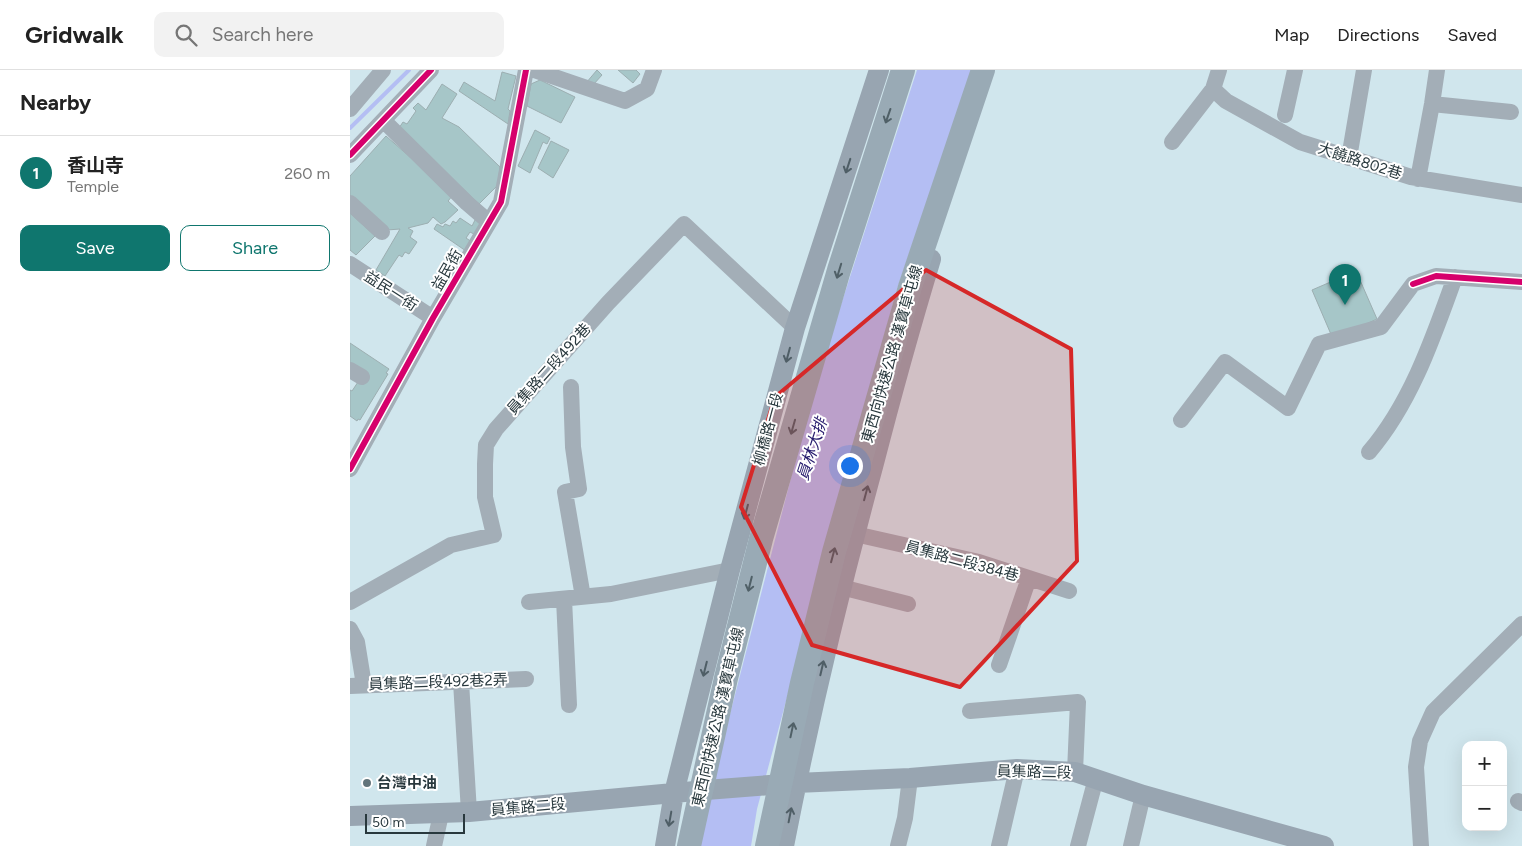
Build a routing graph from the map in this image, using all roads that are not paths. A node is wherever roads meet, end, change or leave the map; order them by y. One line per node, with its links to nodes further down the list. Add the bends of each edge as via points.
1 (383, 70): 16 (street)
2 (431, 70): 19 (street)
3 (526, 70): 26 (street, 益民街, via 501,202)
4 (534, 70): 5 (street, via 625,101 646,89)
5 (654, 70)
6 (879, 70): 32 (main road, 柳橋路一段, one-way to 32)
7 (903, 70): 67 (highway, 東西向快速公路 漢寶草屯線, one-way to 67, via 839,270 761,538)
8 (983, 70): 68 (highway, 東西向快速公路 漢寶草屯線, one-way to 8, via 836,543 910,287)
9 (994, 70): 37 (main road, one-way to 9, via 922,290)
10 (1219, 70): 14 (street)
11 (1294, 70): 18 (street)
12 (1364, 70): 22 (street)
13 (1437, 70): 15 (street)
14 (1212, 90): 20 (street); 22 (street, 大饒路802巷, via 1300,142)
15 (1432, 104): 17 (street); 23 (street)
16 (350, 109)
17 (1511, 112)
18 (1285, 115)
19 (384, 121): 21 (street); 26 (street)
20 (1172, 142)
21 (350, 155)
22 (1349, 158): 23 (street, 大饒路802巷)
23 (1418, 178): 24 (street, 大饒路802巷)
24 (1521, 194)
25 (350, 203): 27 (street)
26 (489, 222): 31 (street, 益民街)
27 (382, 232)
28 (350, 264): 31 (street, 益民一街)
29 (1455, 277): 30 (street); 34 (street, via 1436,276 1413,284 1381,326 1319,344 1288,408 1225,362); 35 (street, via 1416,378 1382,437)
30 (1522, 282)
31 (433, 318): 36 (street, 益民街)
32 (795, 328): 38 (main road, 柳橋路一段, one-way to 38); 44 (street, 員集路二段492巷, via 684,224 608,303 496,429 486,445 485,496 494,535 452,545)
33 (571, 386): 42 (street, via 573,447 579,489 565,492)
34 (1181, 420)
35 (1369, 452)
36 (350, 469)
37 (855, 534): 39 (street, 員集路二段384巷, via 979,562); 40 (main road)
38 (730, 570): 42 (street); 60 (main road, 柳橋路一段, one-way to 60)
39 (1029, 578): 41 (street, 員集路二段384巷); 49 (street)
40 (841, 587): 46 (street); 59 (main road, one-way to 40)
41 (1069, 591)
42 (583, 597): 43 (street)
43 (564, 599): 45 (street); 53 (street)
44 (350, 602)
45 (529, 602)
46 (908, 604)
47 (1522, 624): 75 (street, via 1433,712 1420,741 1416,767)
48 (350, 629): 52 (street, via 357,642)
49 (999, 665)
50 (526, 678): 51 (street, 員集路二段492巷2弄)
51 (461, 682): 52 (street, 員集路二段492巷2弄); 62 (street)
52 (357, 685)
53 (568, 705)
54 (970, 710): 56 (street, via 1078,702)
55 (1017, 769): 56 (main road, 員集路二段); 57 (main road, 員集路二段); 71 (street)
56 (1075, 772): 58 (main road, 員集路二段)
57 (910, 778): 59 (main road, 員集路二段); 70 (street)
58 (1096, 778): 61 (main road, 員集路二段); 72 (street)
59 (796, 784): 60 (main road, 員集路二段); 69 (main road, one-way to 59)
60 (674, 793): 62 (main road, 員集路二段); 66 (main road, 柳橋路一段, one-way to 66)
61 (1143, 794): 73 (street); 74 (main road, 員集路二段)
62 (469, 812): 63 (main road, 員集路二段)
63 (441, 814): 64 (main road, 員集路二段); 65 (street)
64 (350, 816)
65 (434, 846)
66 (665, 846)
67 (689, 846)
68 (767, 846)
69 (784, 846)
70 (898, 846)
71 (999, 846)
72 (1078, 846)
73 (1131, 846)
74 (1324, 846)
75 (1421, 846)

